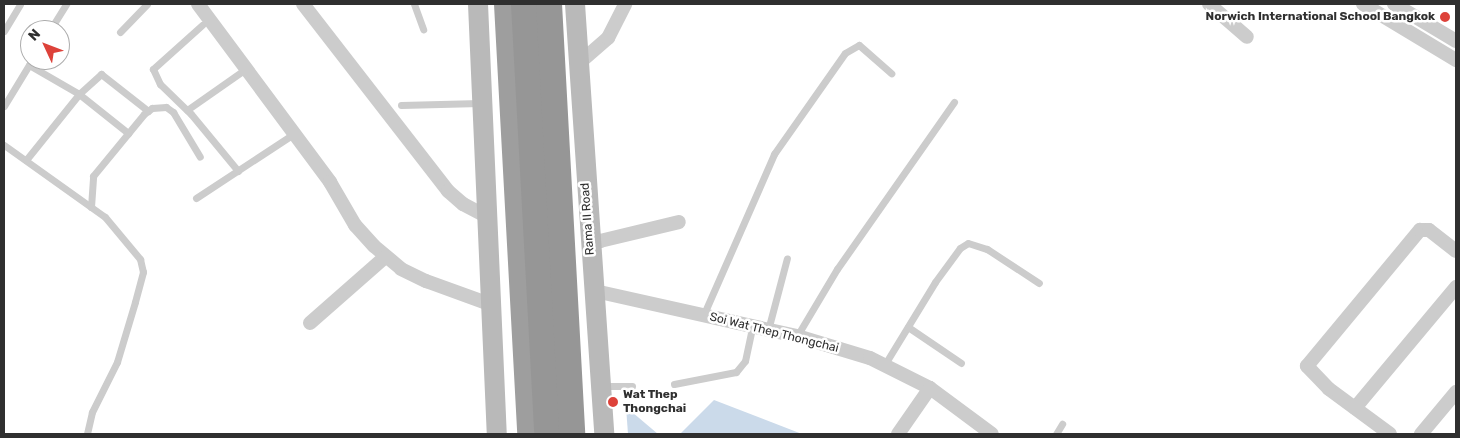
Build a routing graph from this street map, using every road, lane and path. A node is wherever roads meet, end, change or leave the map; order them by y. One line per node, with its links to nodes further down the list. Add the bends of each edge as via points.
1 (20, 4): 20 (lane)
2 (66, 4): 17 (lane)
3 (147, 4): 21 (lane)
4 (198, 4): 26 (street)
5 (303, 4): 45 (street, via 448,191)
6 (414, 4): 19 (lane)
7 (478, 4): 32 (main road)
8 (506, 4): 72 (highway)
9 (524, 4): 73 (highway)
10 (548, 4): 74 (highway)
11 (575, 4): 25 (main road, Rama II Road)
12 (625, 4): 25 (street, via 608,38)
13 (1209, 4): 22 (street)
14 (1363, 4): 16 (street)
15 (1394, 4): 16 (street); 23 (street)
16 (1386, 18): 24 (street)
17 (56, 20)
18 (202, 25): 35 (lane, via 153,70 160,84)
19 (422, 29)
20 (4, 31)
21 (120, 32)
22 (1247, 37)
23 (1456, 41)
24 (1456, 60)
25 (578, 64): 47 (main road, Rama II Road)
26 (247, 68): 35 (lane); 38 (street)
27 (25, 70): 34 (lane)
28 (42, 70): 30 (lane)
29 (891, 73): 55 (lane, via 859,45 844,52 774,154)
30 (79, 94): 36 (lane, via 101,74); 37 (lane); 41 (lane)
31 (954, 102): 60 (lane, via 837,269)
32 (483, 103): 33 (lane); 45 (main road)
33 (401, 105)
34 (4, 106)
35 (187, 110): 42 (lane)
36 (148, 111): 37 (lane); 40 (lane, via 160,106 173,112)
37 (128, 133): 44 (lane, via 93,176)
38 (295, 133): 42 (lane); 49 (street, via 330,182 354,225)
39 (4, 145): 41 (lane)
40 (200, 157)
41 (26, 160): 44 (lane)
42 (238, 171): 43 (lane)
43 (196, 198)
44 (91, 207): 70 (lane, via 134,248 142,272 117,362 92,412)
45 (487, 217): 54 (main road)
46 (679, 222): 47 (street, via 600,241)
47 (589, 237): 53 (main road, Rama II Road)
48 (1456, 251): 68 (street, via 1429,230 1420,230 1307,366 1311,373)
49 (385, 257): 54 (street, via 426,281); 56 (street)
50 (787, 258): 59 (lane)
51 (1039, 283): 58 (lane, via 987,249 968,244 952,258)
52 (1456, 287): 68 (street)
53 (594, 291): 55 (street, Soi Wat Thep Thongchai); 64 (main road, Rama II Road)
54 (492, 305): 71 (main road)
55 (703, 316): 57 (street, Soi Wat Thep Thongchai)
56 (310, 323)
57 (752, 327): 59 (street, Soi Wat Thep Thongchai); 63 (lane, via 745,361 736,372)
58 (908, 327): 61 (lane); 62 (lane)
59 (768, 330): 60 (street, Soi Wat Thep Thongchai)
60 (797, 336): 62 (street, Soi Wat Thep Thongchai)
61 (962, 363)
62 (886, 364): 66 (street, Soi Wat Thep Thongchai)
63 (674, 384)
64 (601, 386): 65 (lane); 75 (main road, Rama II Road)
65 (632, 386)
66 (930, 388): 76 (street); 77 (street, Soi Wat Thep Thongchai)
67 (1456, 392): 80 (street)
68 (1355, 408): 79 (street)
69 (1062, 424): 78 (lane)
70 (87, 434)
71 (497, 434)
72 (529, 434)
73 (546, 434)
74 (570, 434)
75 (604, 434)
76 (898, 434)
77 (992, 434)
78 (1056, 434)
79 (1390, 434)
80 (1421, 434)

